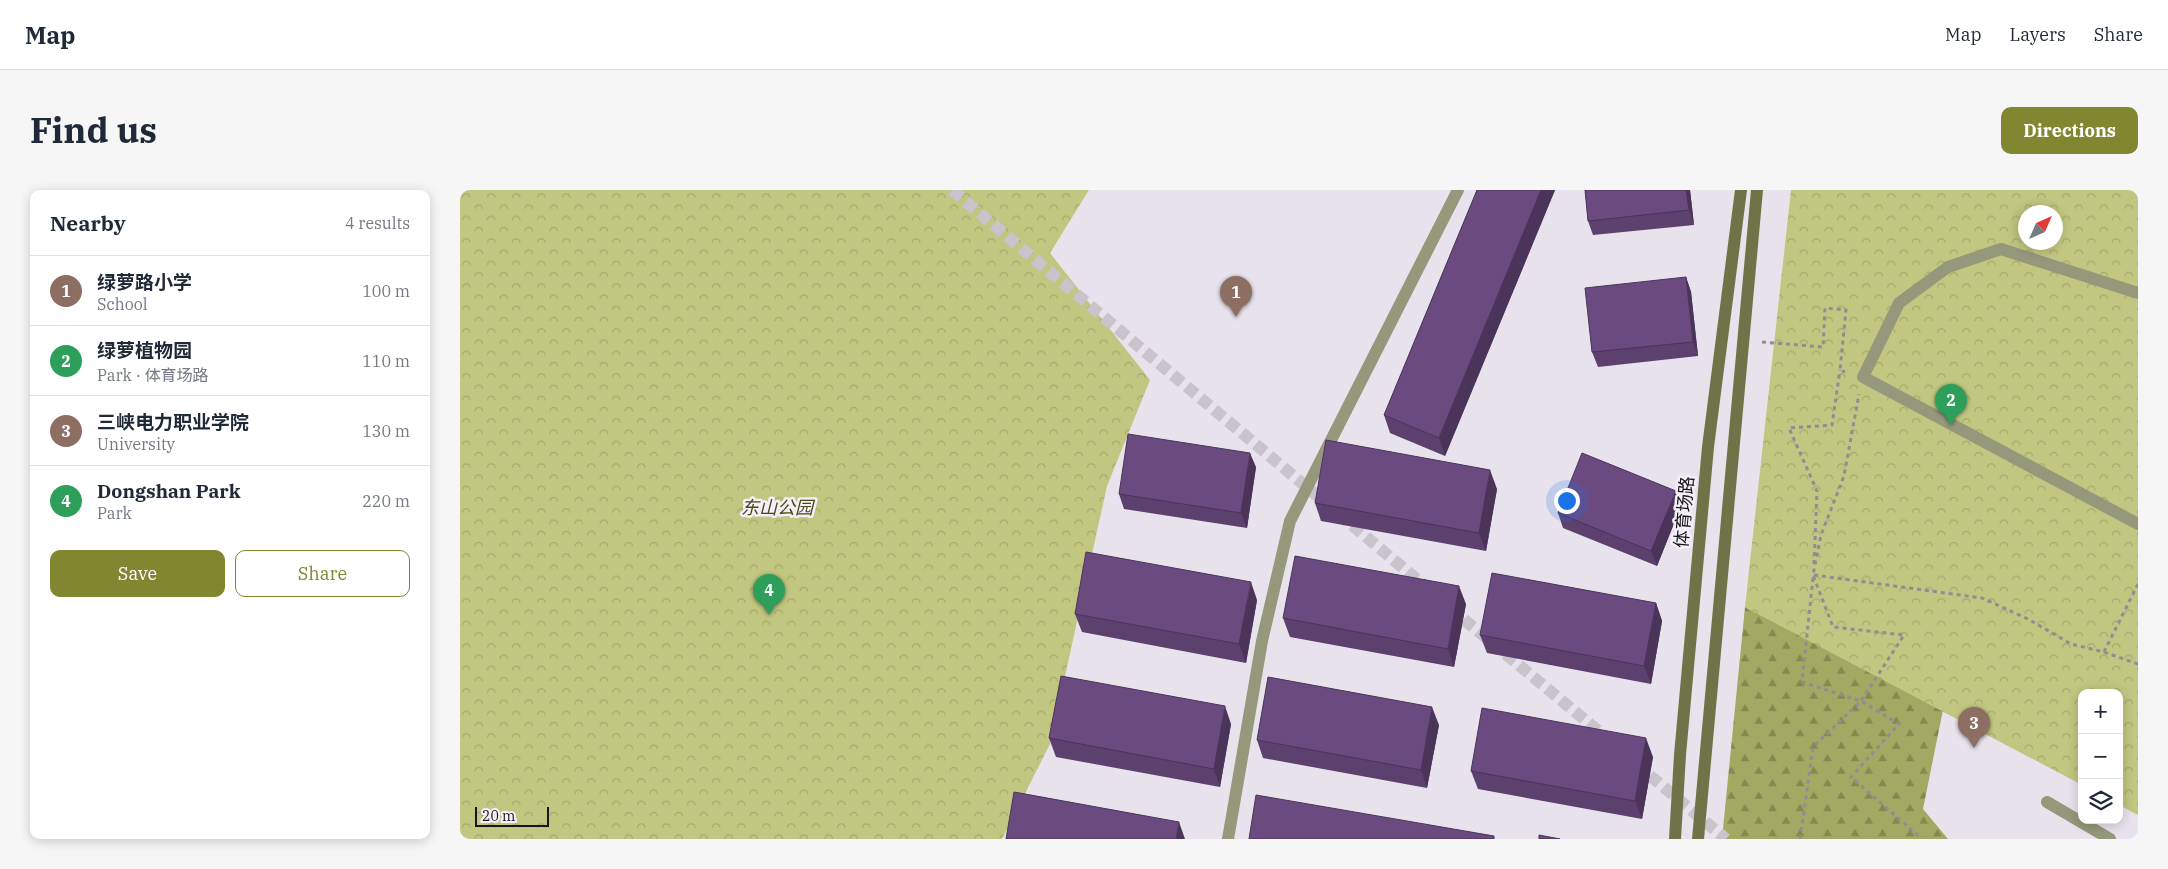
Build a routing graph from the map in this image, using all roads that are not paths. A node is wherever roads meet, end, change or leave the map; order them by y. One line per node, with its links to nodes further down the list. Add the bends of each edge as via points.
1 (1458, 190): 7 (street, via 1290,521 1262,641)
2 (1741, 190): 8 (main road, 体育场路, via 1708,447)
3 (1757, 190): 9 (main road)
4 (2138, 293): 5 (street, via 2001,249 1948,267 1899,303 1863,377)
5 (2138, 524)
6 (2047, 802): 10 (street)
7 (1228, 839)
8 (1675, 839)
9 (1698, 839)
10 (2110, 839)

